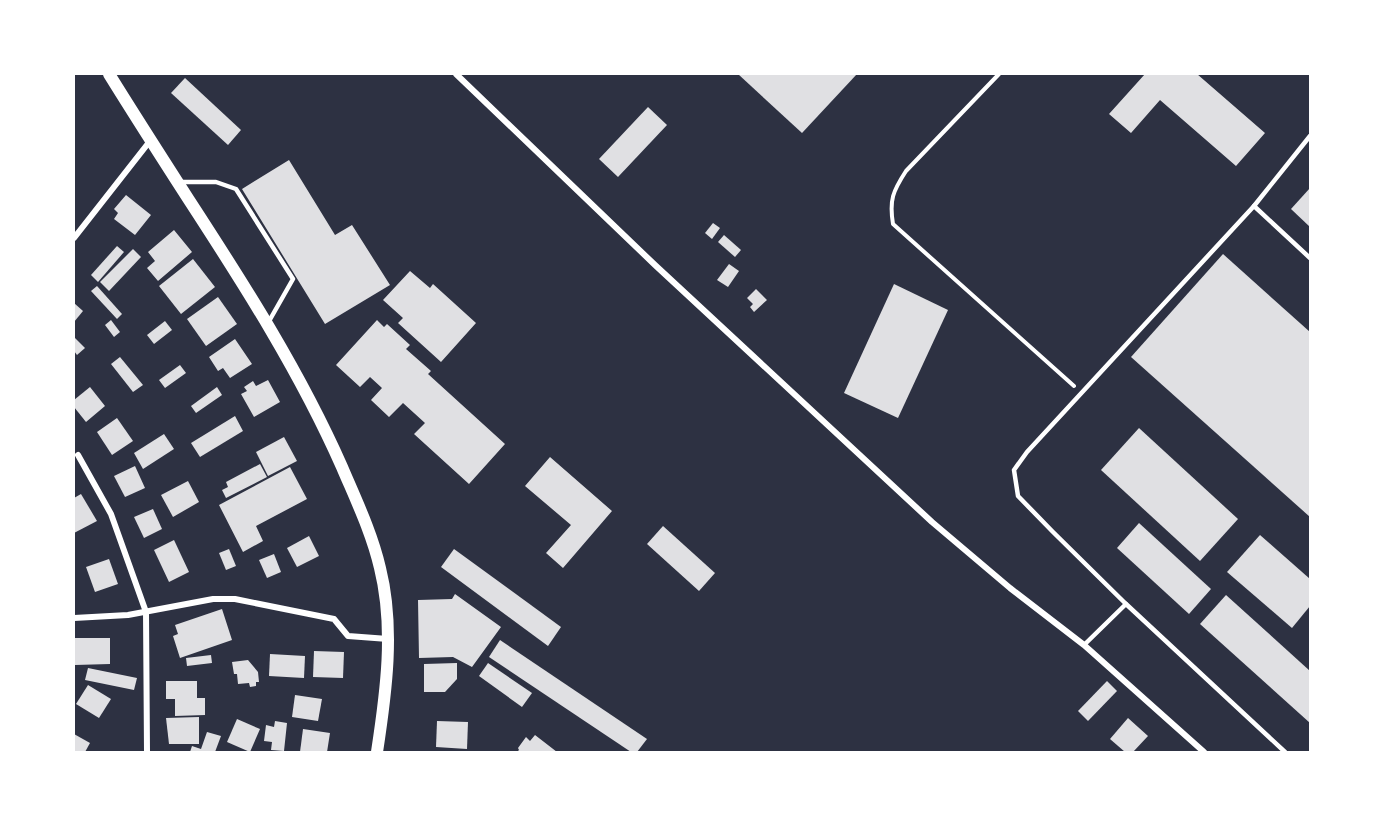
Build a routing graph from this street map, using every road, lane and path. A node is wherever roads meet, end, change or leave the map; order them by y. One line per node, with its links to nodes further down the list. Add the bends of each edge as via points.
1 (109, 74): 5 (main road)
2 (456, 74): 17 (street, via 933,522)
3 (999, 74): 11 (path, via 906,171 890,205 893,224)
4 (1311, 136): 7 (lane)
5 (151, 140): 6 (main road); 8 (street)
6 (177, 182): 10 (main road); 10 (lane, via 216,182 236,189 293,279)
7 (1254, 206): 9 (lane); 11 (lane)
8 (74, 238)
9 (1311, 258)
10 (268, 323): 16 (main road, via 322,422 368,527 381,569)
11 (1082, 393): 13 (lane, via 1014,470 1018,496)
12 (78, 455): 14 (street, via 111,514)
13 (1126, 604): 17 (lane); 21 (lane)
14 (146, 612): 15 (street); 16 (street, via 213,599 235,599 334,619 348,636); 18 (street)
15 (74, 618)
16 (388, 639): 19 (main road)
17 (1084, 645): 20 (street)
18 (147, 753)
19 (377, 753)
20 (1204, 753)
21 (1284, 753)

